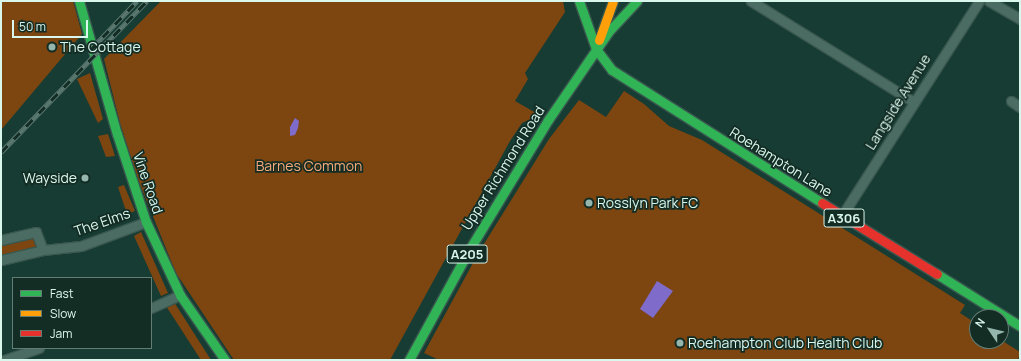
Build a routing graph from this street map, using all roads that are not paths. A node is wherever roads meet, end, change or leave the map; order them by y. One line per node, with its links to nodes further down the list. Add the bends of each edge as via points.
1 (79, 1): 14 (main road, Vine Road, via 117,134)
2 (579, 1): 9 (main road, A306)
3 (613, 1): 9 (main road, A205)
4 (637, 1): 9 (main road, Upper Richmond Road / A205, via 608,31)
5 (751, 1): 10 (street)
6 (979, 1): 10 (street, Langside Avenue)
7 (989, 1): 8 (street)
8 (1020, 19)
9 (596, 49): 13 (main road, Roehampton Lane / A306, via 608,66 619,74); 24 (main road, Upper Richmond Road / A205, via 521,163 469,250)
10 (914, 102): 13 (street, Langside Avenue)
11 (1011, 102): 12 (street)
12 (1020, 107)
13 (842, 217): 20 (main road, Roehampton Lane / A306)
14 (146, 222): 16 (street, The Elms, via 81,246); 18 (main road, Vine Road)
15 (1, 240): 16 (street, via 36,232)
16 (42, 250): 17 (street, The Elms)
17 (1, 260)
18 (180, 295): 19 (street); 23 (main road, Vine Road)
19 (152, 308)
20 (1019, 324)
21 (36, 349): 22 (street)
22 (4, 360)
23 (225, 360)
24 (409, 360)

